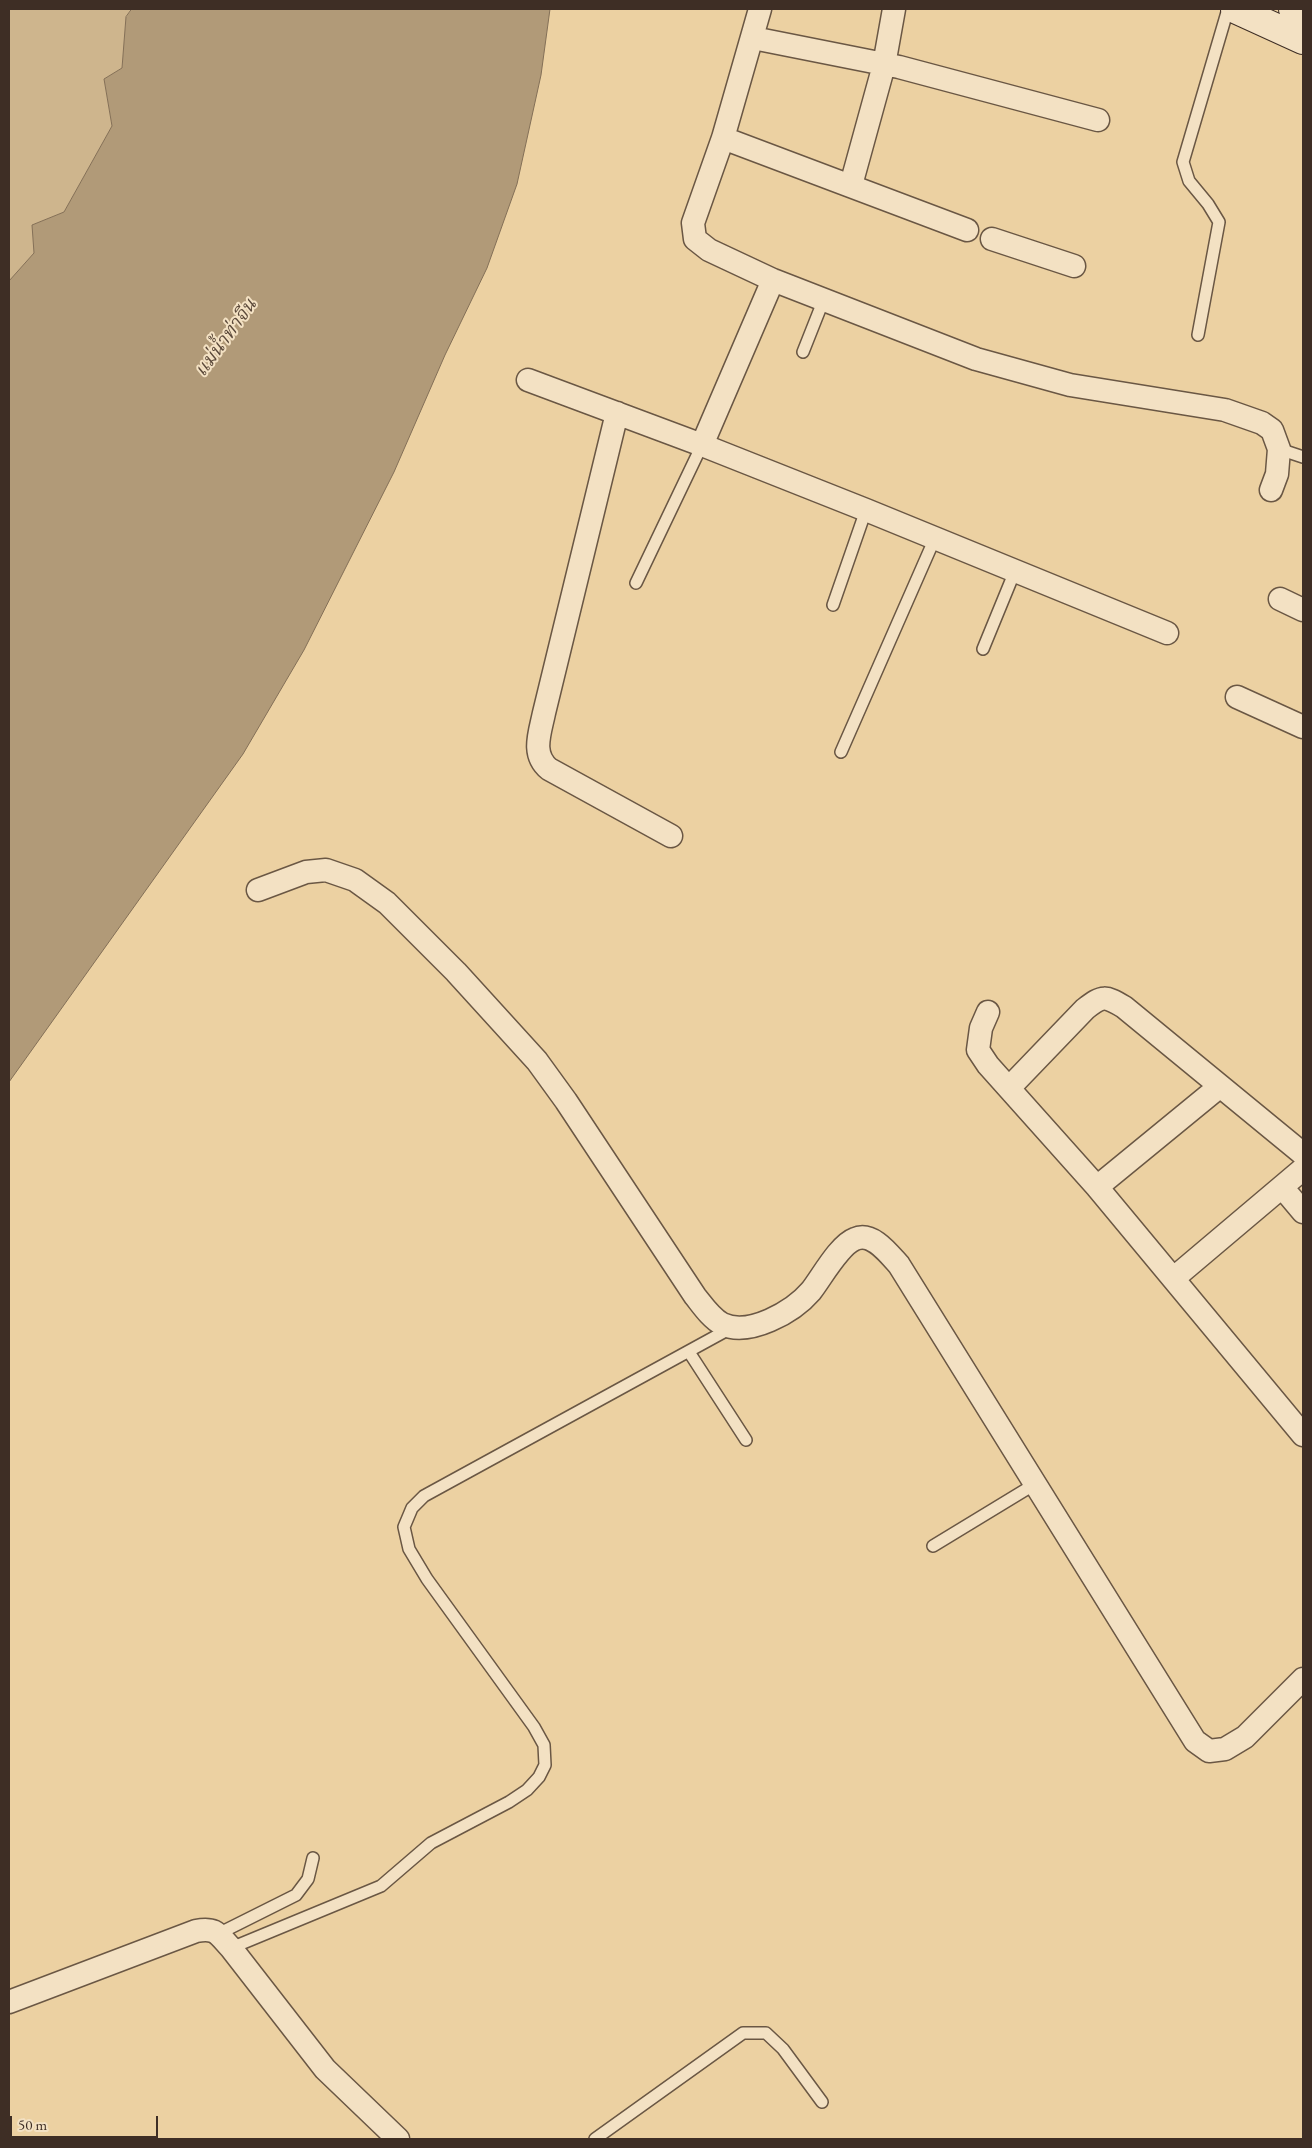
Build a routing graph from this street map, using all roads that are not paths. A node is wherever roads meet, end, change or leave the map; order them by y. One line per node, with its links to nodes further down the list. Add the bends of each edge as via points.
1 (760, 9): 7 (street)
2 (894, 9): 9 (street)
3 (1228, 9): 18 (lane, via 1183,162 1189,181 1219,222)
4 (1235, 9): 8 (main road)
5 (1293, 9): 6 (main road)
6 (1303, 14)
7 (753, 38): 9 (street); 11 (street)
8 (1303, 40)
9 (884, 65): 10 (street); 12 (street)
10 (1098, 120)
11 (723, 138): 12 (street); 16 (street, via 693,223 695,239 709,250)
12 (851, 185): 13 (street)
13 (967, 230)
14 (992, 238): 15 (street)
15 (1074, 266)
16 (773, 280): 17 (street); 22 (street)
17 (824, 299): 19 (lane); 23 (street, via 976,359 1070,386 1225,410 1272,430)
18 (1198, 335)
19 (803, 352)
20 (528, 380): 21 (street)
21 (617, 413): 22 (street); 38 (street, via 544,713 538,750 540,762 549,769)
22 (702, 445): 26 (street); 29 (lane)
23 (1279, 449): 24 (lane); 25 (street, via 1277,474)
24 (1303, 457)
25 (1271, 490)
26 (866, 510): 27 (street); 31 (lane)
27 (935, 538): 28 (street); 37 (lane)
28 (1016, 571): 33 (street); 34 (lane)
29 (636, 583)
30 (1280, 599): 32 (street)
31 (833, 605)
32 (1303, 610)
33 (1167, 633)
34 (983, 648)
35 (1237, 697): 36 (street)
36 (1303, 727)
37 (841, 752)
38 (671, 836)
39 (258, 890): 49 (street, via 306,872 326,870 355,880 387,903 456,972 537,1061 695,1296 714,1319)
40 (988, 1012): 42 (street, via 981,1028 978,1050)
41 (1220, 1087): 42 (street, via 1124,1007 1108,998 1099,998); 43 (street); 45 (street)
42 (1009, 1088): 45 (street)
43 (1303, 1154)
44 (1303, 1169): 46 (street)
45 (1097, 1187): 48 (street)
46 (1282, 1187): 47 (street); 48 (street)
47 (1303, 1212)
48 (1174, 1278): 51 (street)
49 (734, 1327): 50 (lane); 53 (street, via 750,1327 791,1308 809,1293 845,1246 856,1238 867,1238 884,1247 898,1265)
50 (689, 1352): 52 (lane); 57 (lane, via 424,1496 412,1508 404,1527 409,1549 427,1579 544,1745 545,1765 539,1777 509,1802 431,1843 381,1886)
51 (1303, 1435)
52 (746, 1440)
53 (1035, 1484): 54 (lane); 55 (street, via 1195,1741 1209,1752 1225,1749 1245,1737)
54 (933, 1546)
55 (1303, 1679)
56 (313, 1858): 57 (lane, via 308,1880 296,1896)
57 (224, 1941): 58 (street, via 208,1929 196,1931); 60 (street, via 326,2069)
58 (9, 2002)
59 (822, 2102): 61 (lane, via 783,2049 766,2033 743,2033)
60 (398, 2139)
61 (595, 2139)

